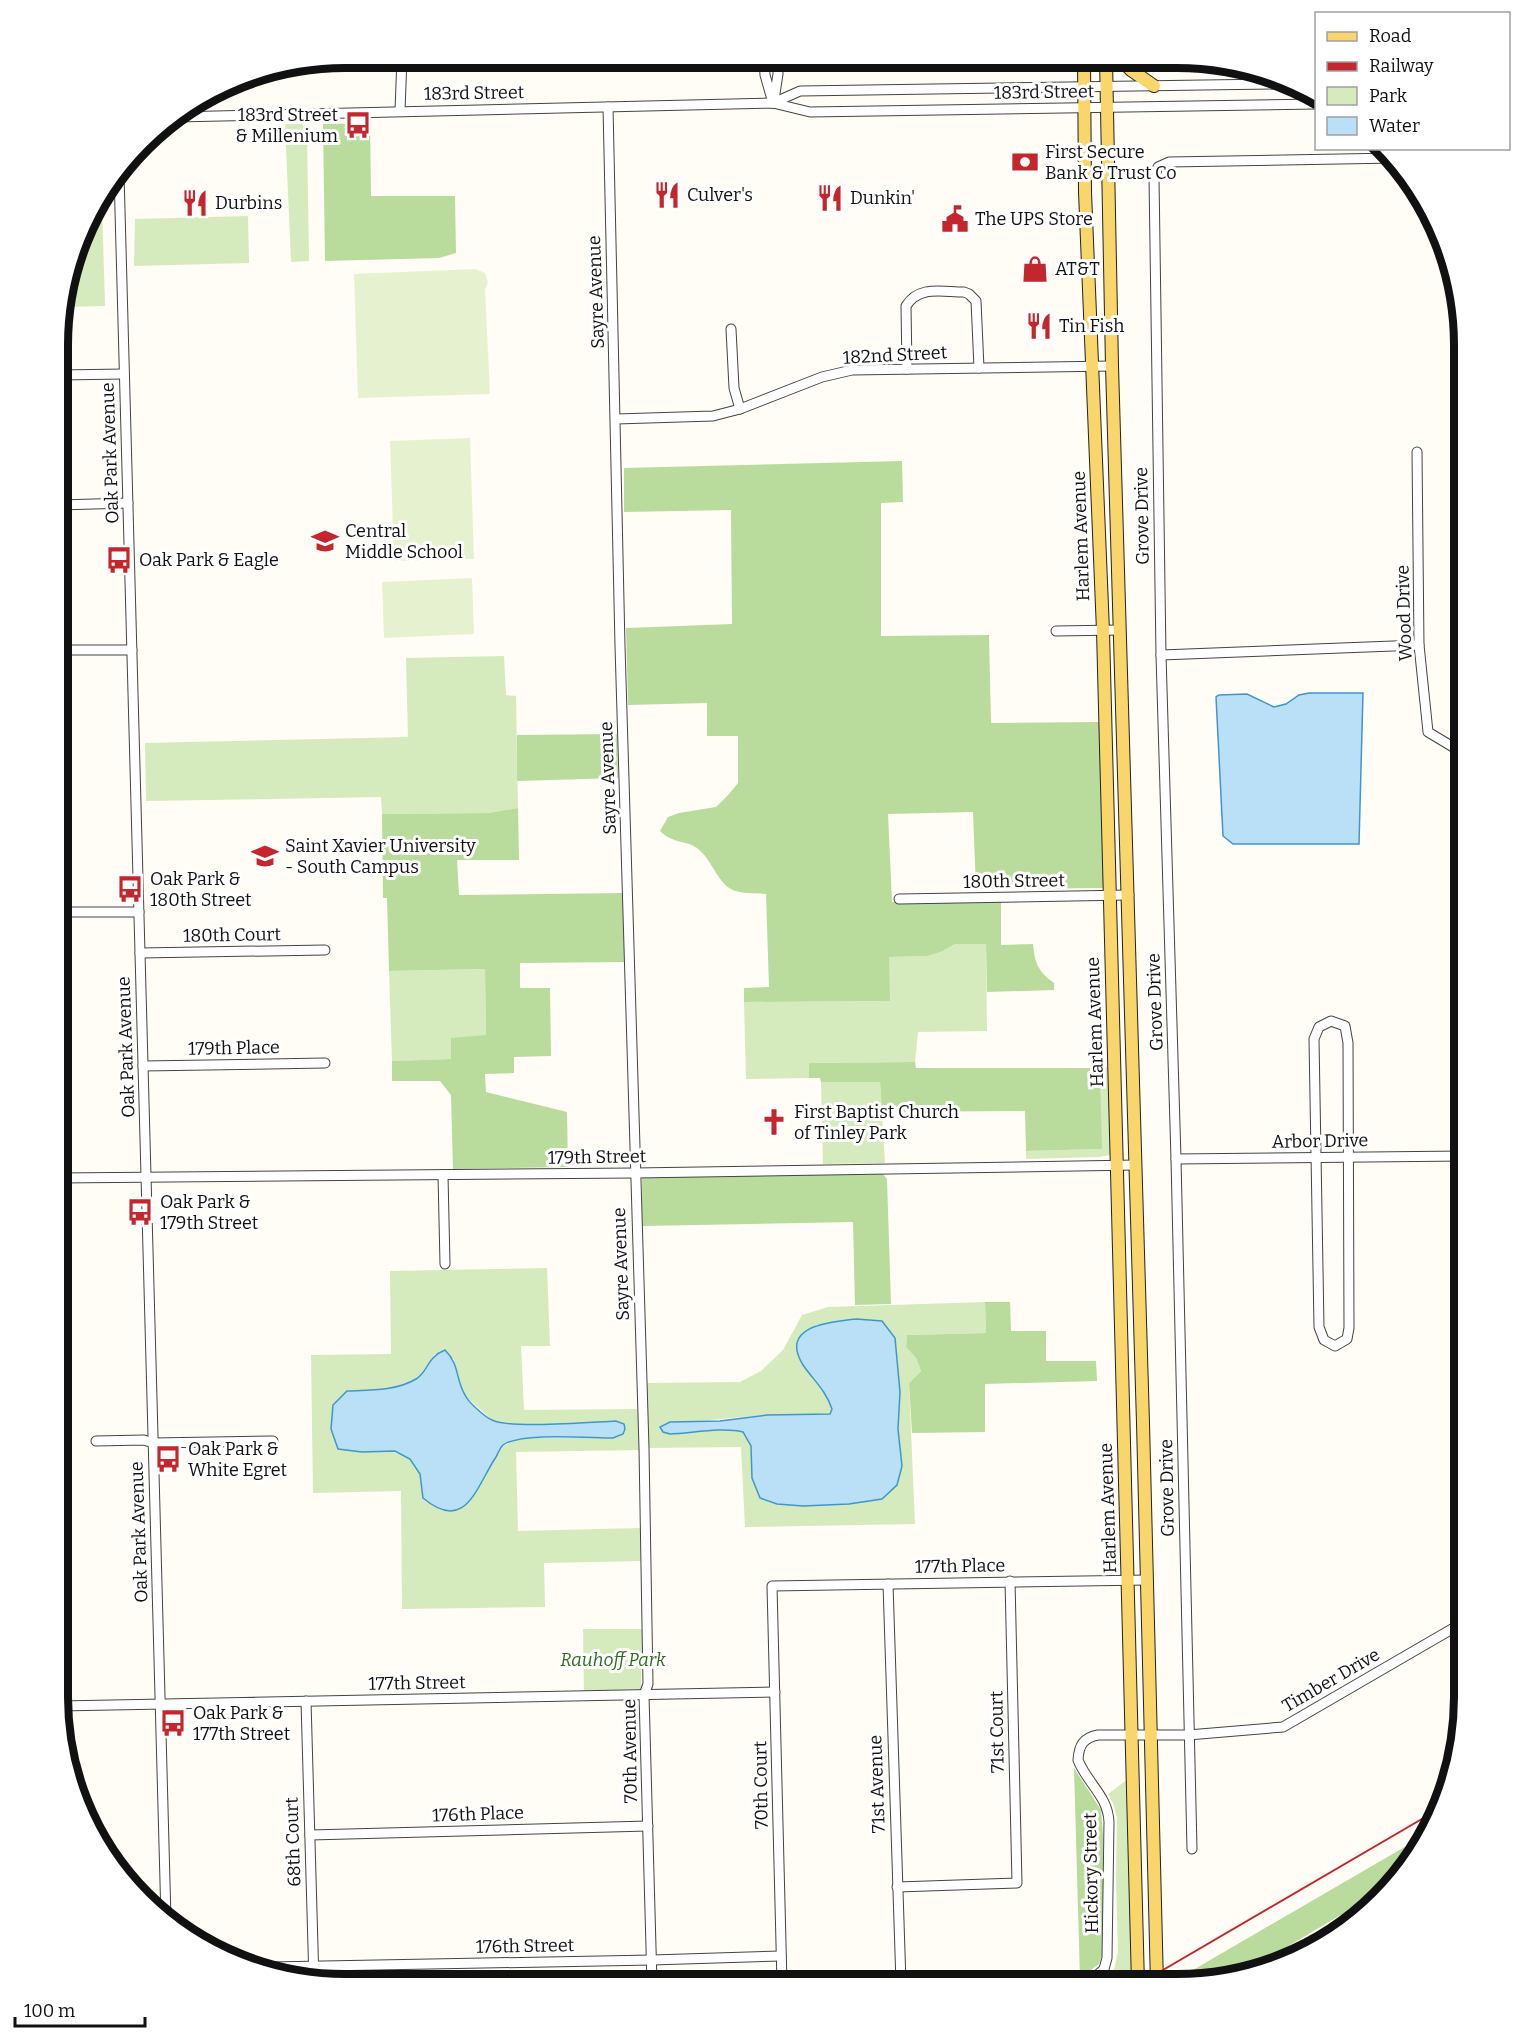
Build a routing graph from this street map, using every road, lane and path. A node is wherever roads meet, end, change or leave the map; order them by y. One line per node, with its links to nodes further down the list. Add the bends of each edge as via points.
1 (402, 68): 16 (street)
2 (765, 68): 11 (street)
3 (778, 68): 11 (street)
4 (1084, 68): 10 (main road, Harlem Avenue)
5 (1106, 68): 9 (main road, Harlem Avenue)
6 (1129, 68): 8 (main road)
7 (1271, 84): 8 (street, 183rd Street)
8 (1154, 86): 9 (street, 183rd Street)
9 (1107, 87): 10 (street, 183rd Street); 15 (main road, Harlem Avenue)
10 (1084, 88): 11 (street, 183rd Street, via 800,91); 14 (main road, Harlem Avenue)
11 (773, 103): 13 (street, 183rd Street); 14 (street, 183rd Street, via 810,112)
12 (1314, 104): 15 (street, 183rd Street)
13 (608, 107): 16 (street, 183rd Street); 28 (street, Sayre Avenue)
14 (1084, 108): 15 (street, 183rd Street); 21 (main road, Harlem Avenue)
15 (1108, 108): 22 (main road, Harlem Avenue)
16 (400, 111): 17 (street, 183rd Street)
17 (187, 117)
18 (1382, 158): 38 (street, Grove Drive, via 1169,162 1158,167 1154,177)
19 (118, 185): 25 (street, Oak Park Avenue)
20 (731, 329): 27 (street, via 734,388)
21 (1093, 366): 22 (street, 182nd Street); 23 (street, 182nd Street); 34 (main road, Harlem Avenue)
22 (1112, 366): 32 (main road, Harlem Avenue)
23 (979, 368): 24 (street, 182nd Street); 24 (street, via 976,301 964,292 923,292 906,306)
24 (907, 369): 27 (street, 182nd Street, via 852,370)
25 (124, 374): 26 (street); 30 (street, Oak Park Avenue)
26 (68, 375)
27 (740, 409): 28 (street, 182nd Street, via 712,416)
28 (616, 419): 55 (street, Sayre Avenue)
29 (1417, 452): 35 (street, Wood Drive)
30 (128, 504): 31 (street); 37 (street, Oak Park Avenue)
31 (68, 505)
32 (1119, 630): 34 (street); 40 (main road, Harlem Avenue)
33 (1056, 631): 34 (street)
34 (1103, 631): 41 (main road, Harlem Avenue)
35 (1419, 645): 38 (street); 39 (street, Wood Drive, via 1428,732)
36 (68, 650): 37 (street)
37 (132, 650): 44 (street, Oak Park Avenue)
38 (1161, 654): 52 (street, Grove Drive)
39 (1454, 747)
40 (1129, 895): 41 (street, 180th Street); 54 (main road, Harlem Avenue)
41 (1110, 896): 42 (street, 180th Street); 53 (main road, Harlem Avenue)
42 (899, 899)
43 (68, 912): 44 (street)
44 (139, 912): 46 (street, Oak Park Avenue)
45 (325, 950): 46 (street, 180th Court)
46 (140, 953): 48 (street, Oak Park Avenue)
47 (325, 1063): 48 (street, 179th Place)
48 (143, 1066): 58 (street, Oak Park Avenue)
49 (1454, 1156): 51 (street, Arbor Drive)
50 (1315, 1157): 51 (street, Arbor Drive); 51 (street, via 1314,1039 1319,1027 1331,1021 1345,1026 1348,1043); 51 (street, via 1319,1327 1324,1340 1335,1346 1347,1339 1349,1328); 52 (street, Arbor Drive)
51 (1349, 1157)
52 (1176, 1160): 77 (street, Grove Drive)
53 (1117, 1165): 54 (street, 179th Street); 55 (street, 179th Street); 61 (main road, Harlem Avenue)
54 (1136, 1165): 60 (main road, Harlem Avenue)
55 (635, 1173): 56 (street, 179th Street); 65 (street, Sayre Avenue)
56 (443, 1175): 58 (street, 179th Street); 59 (street)
57 (68, 1178): 58 (street, 179th Street)
58 (146, 1178): 64 (street, Oak Park Avenue)
59 (445, 1264)
60 (1143, 1423): 61 (main road); 67 (main road, Harlem Avenue)
61 (1124, 1424): 66 (main road, Harlem Avenue)
62 (96, 1441): 64 (street)
63 (273, 1442): 64 (street)
64 (153, 1443): 75 (street, Oak Park Avenue)
65 (644, 1448): 73 (street, 70th Avenue, via 648,1684)
66 (1128, 1580): 67 (street, 177th Place); 68 (street, 177th Place); 78 (main road, Harlem Avenue)
67 (1148, 1580): 79 (main road, Harlem Avenue)
68 (1010, 1581): 69 (street, 177th Place); 83 (street, 71st Court, via 1017,1883)
69 (888, 1584): 70 (street, 177th Place); 83 (street, 71st Avenue)
70 (772, 1586): 72 (street, 70th Court)
71 (1454, 1628): 77 (street, Timber Drive, via 1282,1727)
72 (775, 1692): 73 (street, 177th Street); 85 (street, 70th Court)
73 (644, 1695): 74 (street, 177th Street); 80 (street, 70th Avenue)
74 (306, 1701): 75 (street, 177th Street); 81 (street, 68th Court)
75 (161, 1704): 76 (street, 177th Street); 84 (street, Oak Park Avenue)
76 (68, 1706)
77 (1188, 1735): 79 (street, Timber Drive); 82 (street, Grove Drive)
78 (1132, 1736): 79 (street, Timber Drive); 93 (street, Hickory Street, via 1090,1737 1078,1752 1080,1766 1109,1811 1107,1958); 94 (main road, Harlem Avenue)
79 (1150, 1736): 95 (main road, Harlem Avenue)
80 (648, 1826): 81 (street, 176th Place); 86 (street, 70th Avenue)
81 (310, 1835): 87 (street, 68th Court)
82 (1192, 1849)
83 (897, 1887): 92 (street, 71st Avenue)
84 (166, 1908)
85 (781, 1956): 86 (street, 176th Street); 91 (street, 70th Court)
86 (652, 1960): 87 (street, 176th Street); 90 (street, 70th Avenue)
87 (313, 1966): 88 (street, 176th Street); 89 (street, 68th Court)
88 (285, 1967)
89 (313, 1971)
90 (652, 1974)
91 (782, 1974)
92 (901, 1974)
93 (1098, 1974)
94 (1138, 1974)
95 (1157, 1974)

